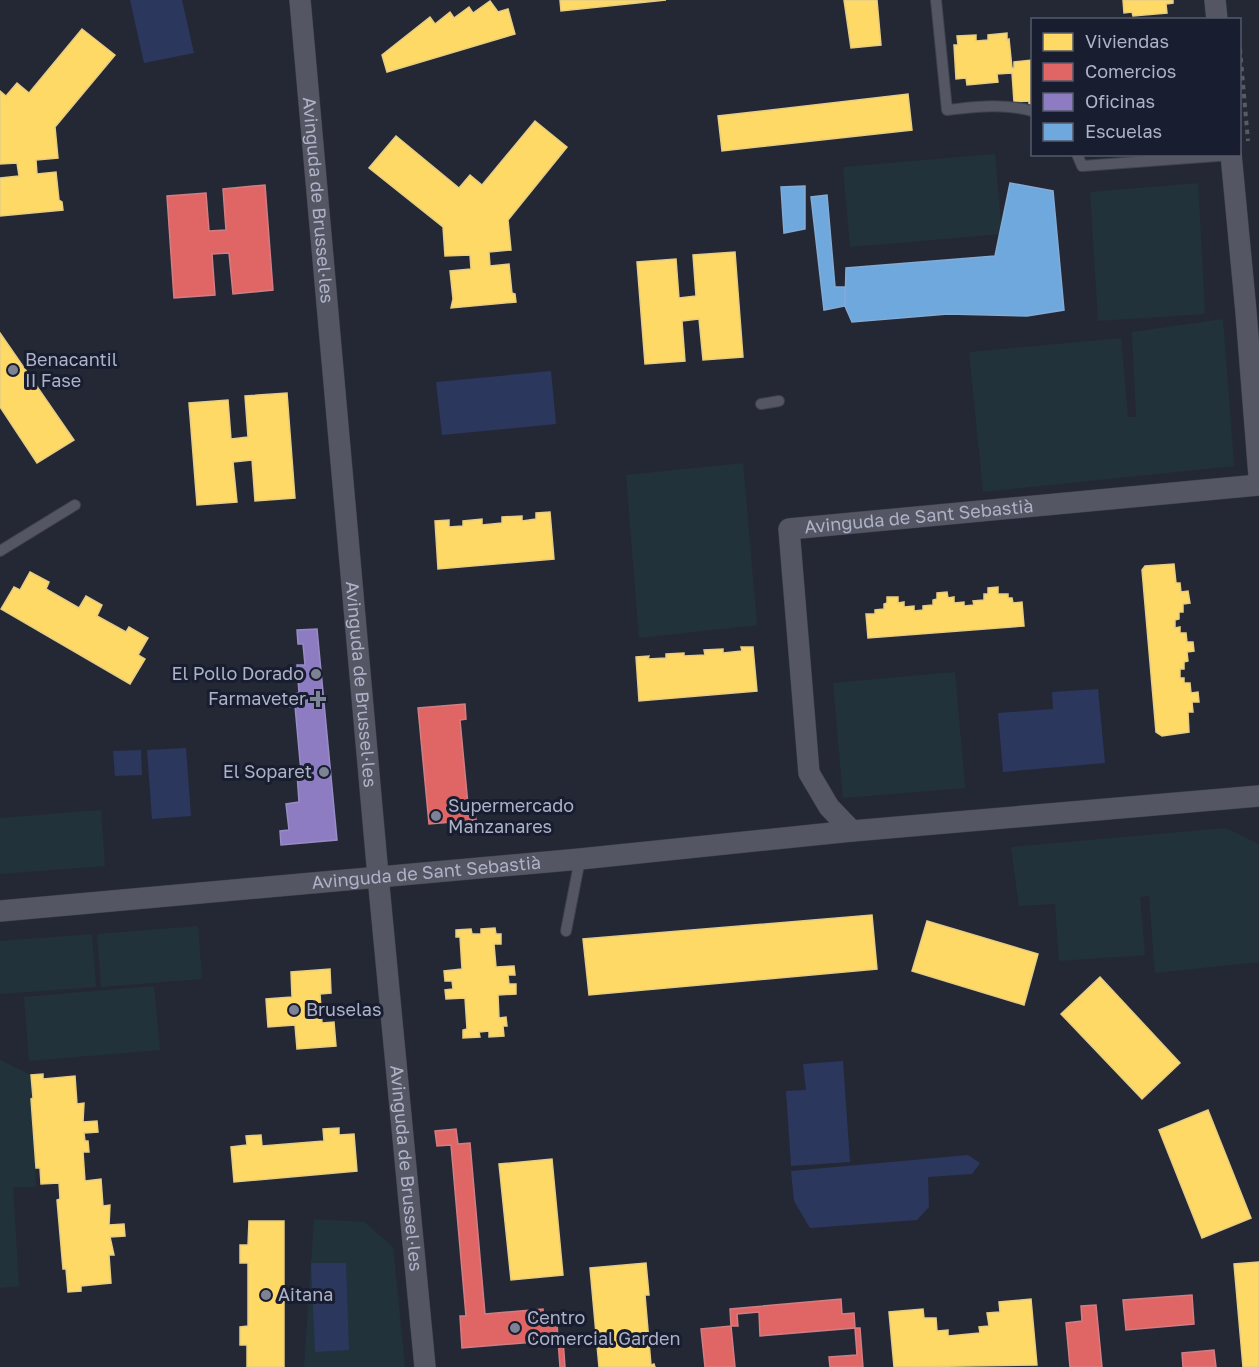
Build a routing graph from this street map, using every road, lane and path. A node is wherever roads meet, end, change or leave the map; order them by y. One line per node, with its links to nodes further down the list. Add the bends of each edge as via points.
1 (300, 0): 20 (street, Avinguda de Brussel·les)
2 (936, 0): 5 (lane, via 947,110 1014,106)
3 (1215, 0): 4 (street)
4 (1217, 18)
5 (1031, 111)
6 (1078, 156): 9 (lane, via 1082,166)
7 (1204, 156): 9 (lane)
8 (1231, 156): 10 (street)
9 (1178, 157)
10 (1252, 312): 13 (street)
11 (778, 401): 12 (lane)
12 (761, 404)
13 (1259, 476)
14 (1259, 485): 18 (street, Avinguda de Sant Sebastià, via 789,529 809,772 829,807)
15 (75, 505): 16 (lane)
16 (0, 551)
17 (1259, 796): 18 (street, Avinguda de Sant Sebastià)
18 (852, 831): 19 (street, Avinguda de Sant Sebastià)
19 (580, 859): 20 (street, Avinguda de Sant Sebastià); 22 (lane)
20 (378, 876): 21 (street, Avinguda de Sant Sebastià); 23 (street, Avinguda de Brussel·les)
21 (0, 911)
22 (566, 931)
23 (425, 1367)

